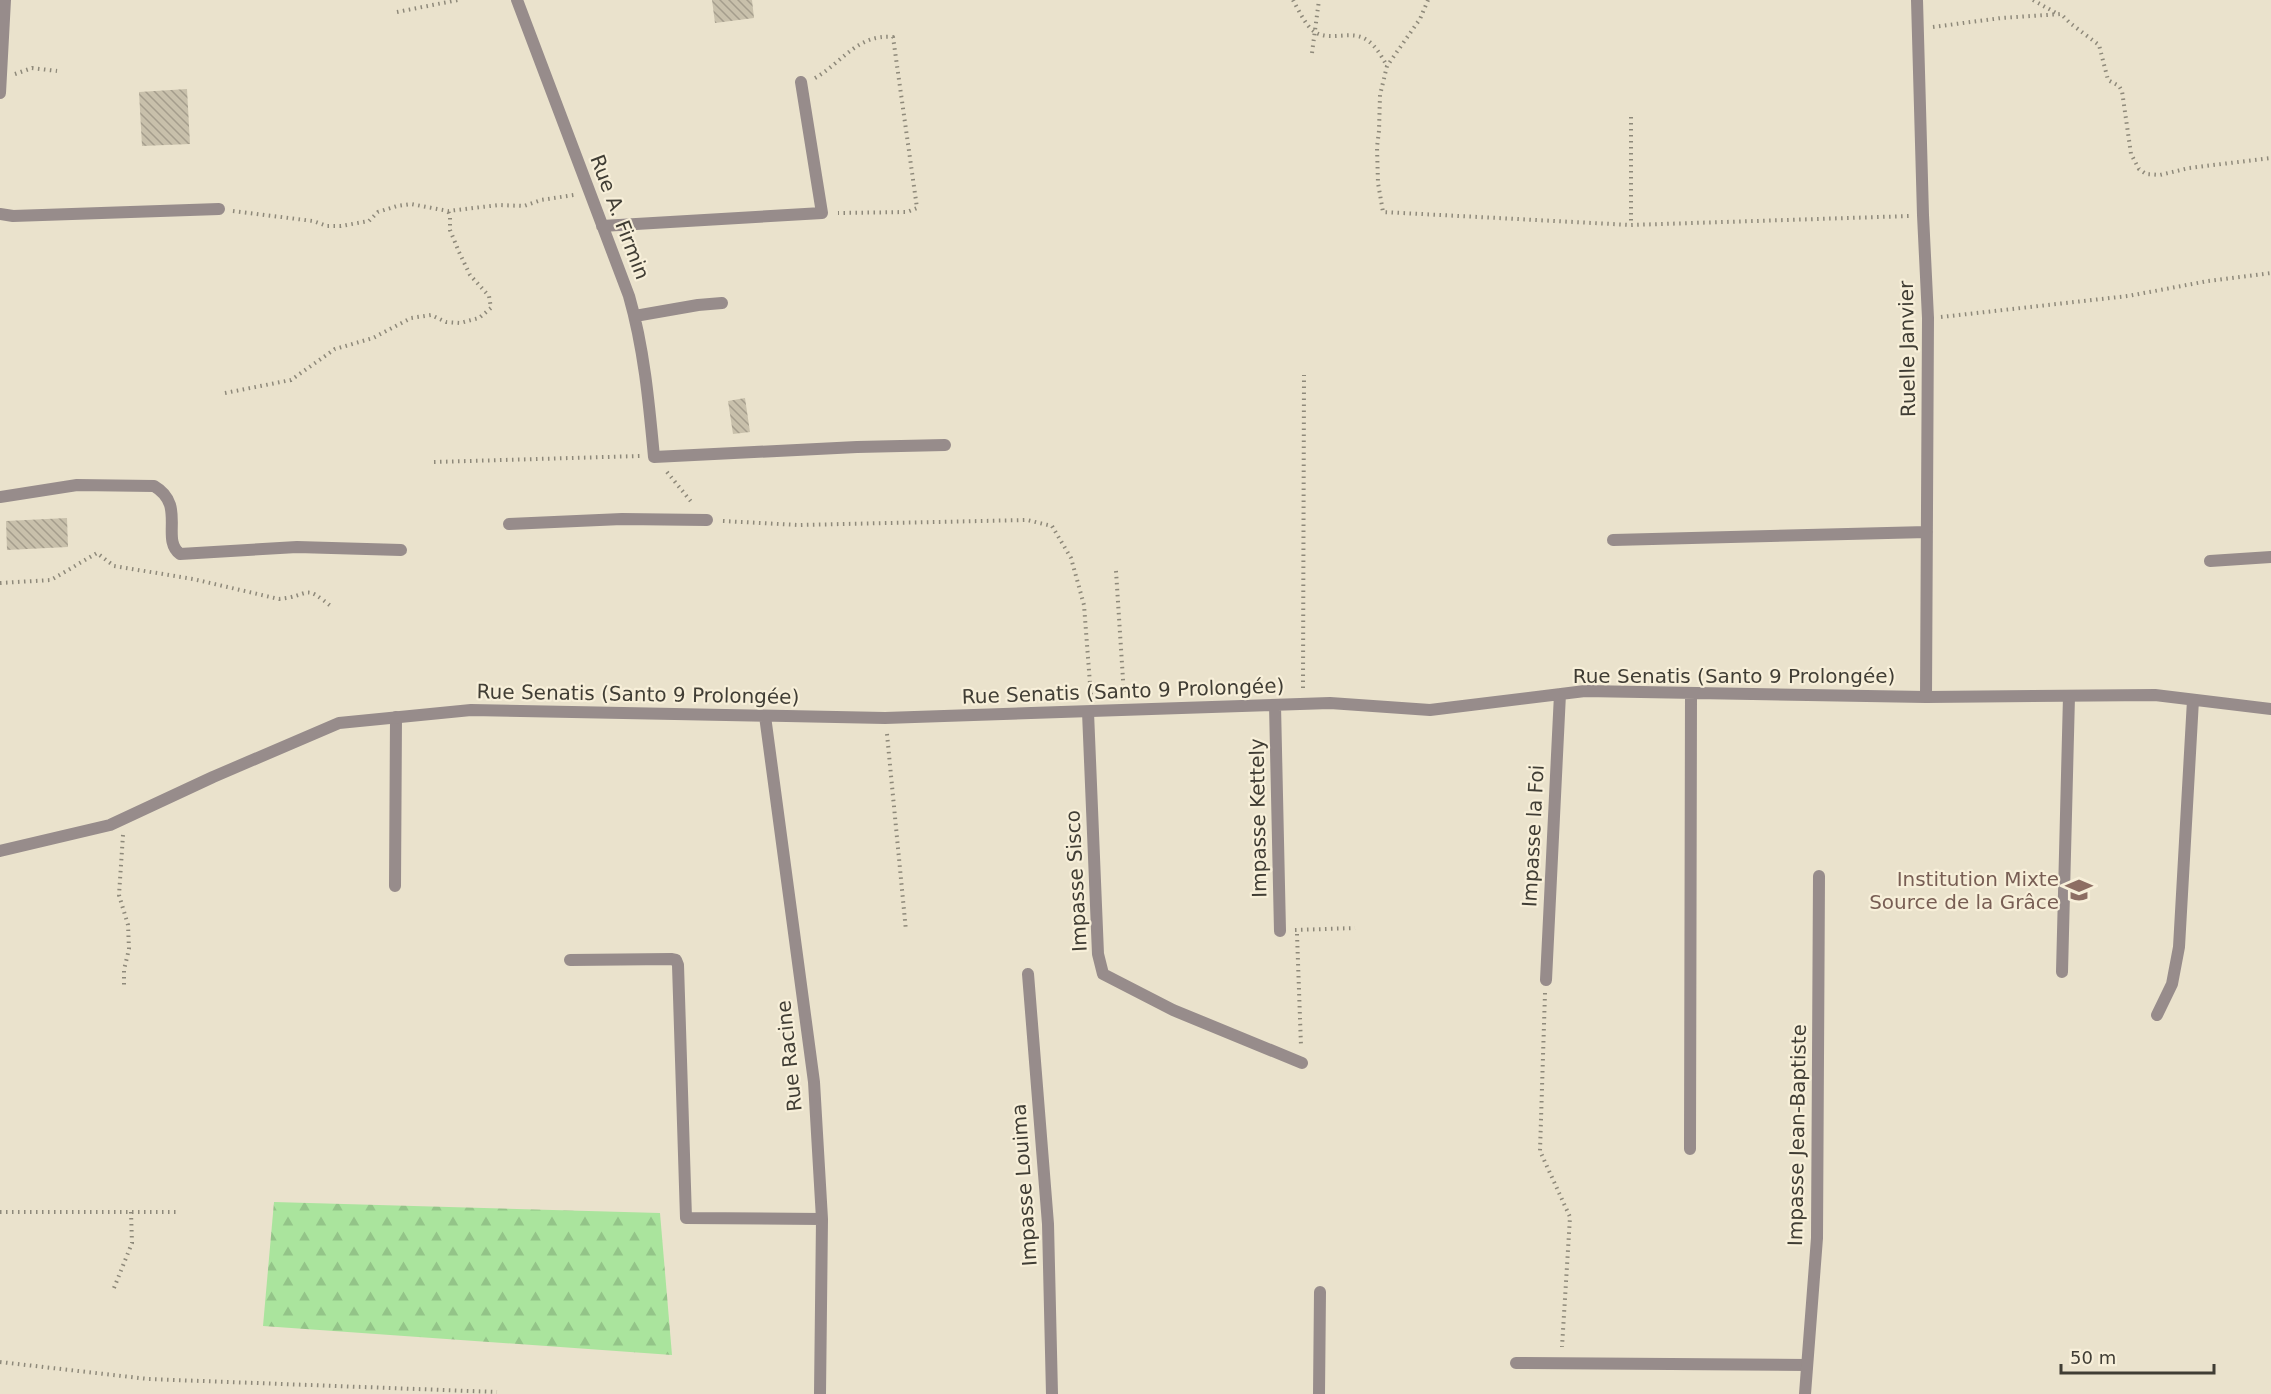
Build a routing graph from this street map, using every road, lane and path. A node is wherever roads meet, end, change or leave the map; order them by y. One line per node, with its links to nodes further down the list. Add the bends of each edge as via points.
1 (5, 0): 16 (street)
2 (458, 0): 9 (path)
3 (517, 0): 21 (street, Rue A. Firmin)
4 (1293, 0): 12 (path)
5 (1319, 0): 12 (path)
6 (1428, 0): 14 (path, via 1420,19)
7 (1917, 0): 11 (street, Ruelle Janvier)
8 (2033, 0): 10 (path)
9 (398, 12)
10 (2058, 14): 11 (path); 20 (path, via 2098,45 2108,80 2122,90 2131,154 2146,174)
11 (1918, 29): 26 (street, Ruelle Janvier)
12 (1315, 32): 13 (path); 14 (path, via 1326,37 1361,37 1377,49)
13 (1312, 53)
14 (1387, 66): 27 (path, via 1380,96 1377,147 1383,212)
15 (57, 71): 16 (path, via 32,68)
16 (0, 80): 18 (street)
17 (801, 82): 24 (street); 24 (path, via 829,70 860,43 880,36 893,37 917,207 908,212)
18 (0, 93)
19 (1631, 117): 27 (path)
20 (2271, 158)
21 (589, 193): 23 (path, via 524,206); 28 (street, Rue A. Firmin)
22 (219, 209): 23 (path, via 313,220 327,226 369,221 378,212 411,204); 25 (street)
23 (448, 211): 34 (path, via 459,252 470,274 489,296 491,308 479,318 460,323 431,315 411,318 373,338 335,349 291,381)
24 (822, 213): 28 (street)
25 (0, 214)
26 (1923, 215): 27 (path); 32 (street, Ruelle Janvier)
27 (1631, 225)
28 (602, 226): 31 (street, Rue A. Firmin)
29 (2271, 273): 32 (path, via 2128,296)
30 (722, 303): 31 (street)
31 (635, 316): 36 (street, Rue A. Firmin, via 647,381)
32 (1929, 318): 41 (street, Ruelle Janvier)
33 (1304, 375): 54 (path)
34 (225, 393)
35 (945, 445): 36 (street)
36 (654, 457): 37 (path); 39 (path)
37 (434, 462)
38 (0, 497): 43 (street, via 77,485 153,486 171,504 173,546 180,554 297,547)
39 (707, 520): 40 (street); 58 (path, via 798,525 1027,520 1052,526 1071,558 1084,605)
40 (509, 524)
41 (1927, 532): 42 (street); 52 (street, Ruelle Janvier)
42 (1613, 540)
43 (401, 550)
44 (2271, 557): 45 (street)
45 (2210, 561)
46 (1116, 571): 57 (path)
47 (0, 583): 48 (path, via 51,580 97,553 114,566 279,599 314,593)
48 (333, 608)
49 (1691, 693): 50 (street, Rue Senatis (Santo 9 Prolongée)); 52 (street, Rue Senatis (Santo 9 Prolongée)); 77 (street)
50 (1560, 694): 54 (street, Rue Senatis (Santo 9 Prolongée), via 1430,710); 73 (street, Impasse la Foi)
51 (2069, 696): 52 (street, Rue Senatis (Santo 9 Prolongée)); 53 (street, Rue Senatis (Santo 9 Prolongée), via 2155,695); 71 (street)
52 (1926, 697)
53 (2193, 700): 56 (street, Rue Senatis (Santo 9 Prolongée)); 75 (street, via 2180,948 2172,984)
54 (1303, 704): 55 (street, Rue Senatis (Santo 9 Prolongée))
55 (1275, 705): 57 (street, Rue Senatis (Santo 9 Prolongée)); 69 (street, Impasse Kettely)
56 (2271, 709)
57 (1125, 711): 58 (street, Rue Senatis (Santo 9 Prolongée))
58 (1090, 712): 61 (street, Rue Senatis (Santo 9 Prolongée)); 76 (street, Impasse Sisco, via 1098,954 1104,974 1173,1010)
59 (765, 716): 60 (street, Rue Senatis (Santo 9 Prolongée), via 471,710); 61 (street, Rue Senatis (Santo 9 Prolongée)); 81 (street, Rue Racine, via 813,1082)
60 (396, 717): 62 (street, Rue Senatis (Santo 9 Prolongée), via 339,723); 65 (street)
61 (885, 718): 68 (path)
62 (124, 819): 63 (street, Rue Senatis (Santo 9 Prolongée)); 74 (path, via 118,895 128,925)
63 (0, 851)
64 (1819, 876): 87 (street, Impasse Jean-Baptiste, via 1817,1238)
65 (395, 886)
66 (1355, 928): 67 (path)
67 (1297, 930): 69 (path); 76 (path)
68 (906, 931)
69 (1280, 931)
70 (570, 960): 81 (street, via 676,960 686,1218)
71 (2062, 972)
72 (1029, 974): 92 (street, Impasse Louima, via 1048,1224)
73 (1546, 980): 86 (path, via 1540,1151 1570,1217)
74 (124, 989)
75 (2157, 1015)
76 (1302, 1063)
77 (1690, 1149)
78 (0, 1212): 79 (path)
79 (131, 1212): 80 (path); 82 (path, via 132,1243)
80 (176, 1212)
81 (822, 1219): 91 (street, Rue Racine)
82 (114, 1288)
83 (1320, 1292): 93 (street)
84 (0, 1362): 88 (path, via 148,1379)
85 (1516, 1362): 86 (street)
86 (1561, 1363): 87 (street)
87 (1807, 1365): 94 (street, Impasse Jean-Baptiste)
88 (346, 1386): 89 (path); 90 (path)
89 (497, 1392)
90 (344, 1394)
91 (820, 1394)
92 (1052, 1394)
93 (1319, 1394)
94 (1805, 1394)

